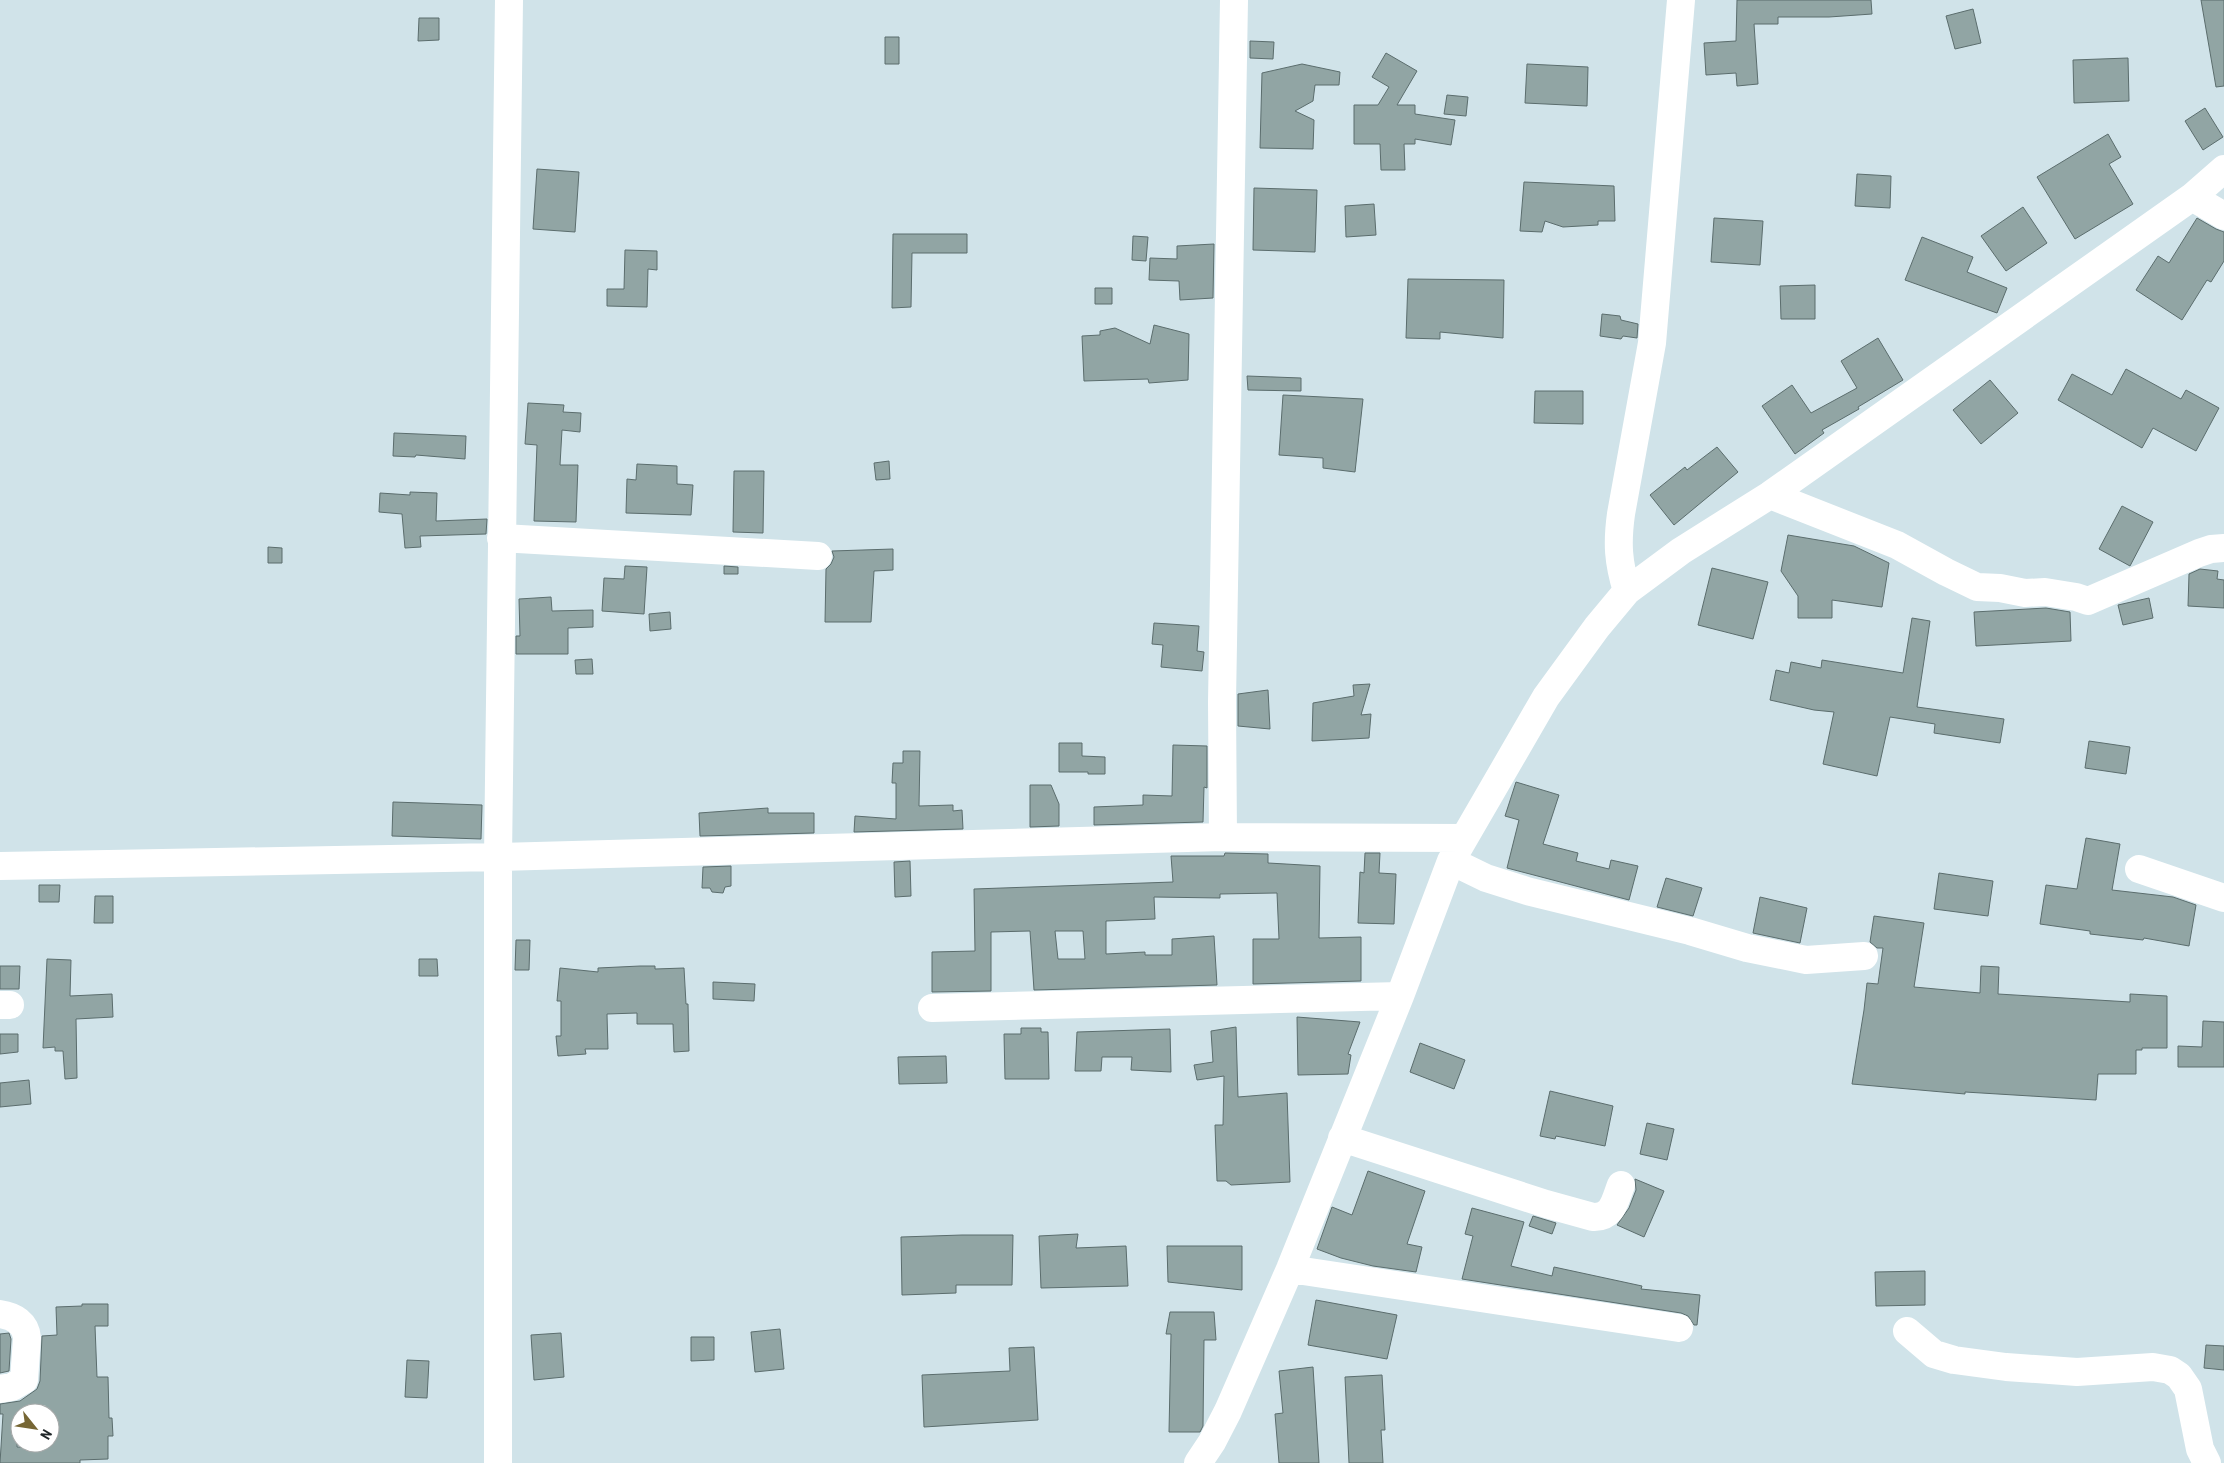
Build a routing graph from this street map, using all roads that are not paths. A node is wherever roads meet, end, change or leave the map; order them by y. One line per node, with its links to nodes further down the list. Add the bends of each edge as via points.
1 (509, 0): 8 (street)
2 (1234, 0): 12 (street)
3 (1681, 0): 11 (street, via 1652,343 1618,541 1618,560)
4 (2224, 169): 5 (street)
5 (2192, 197): 6 (street); 7 (street)
6 (2224, 216)
7 (1770, 495): 9 (street, via 1897,545 1977,587 2051,593 2088,601 2199,553); 11 (street, via 1681,551)
8 (501, 538): 10 (street); 14 (street)
9 (2224, 548)
10 (818, 556)
11 (1627, 591): 13 (street, via 1576,654 1546,698)
12 (1223, 838): 13 (street); 14 (street)
13 (1458, 850): 18 (street, via 1486,878 1527,891 1806,960); 19 (street)
14 (498, 857): 15 (street); 28 (street)
15 (0, 866)
16 (2139, 869): 17 (street)
17 (2224, 898)
18 (1864, 956)
19 (1400, 996): 20 (street); 21 (street)
20 (932, 1008)
21 (1342, 1138): 22 (street, via 1546,1204 1594,1216 1601,1217 1612,1210); 23 (street)
22 (1621, 1185)
23 (1290, 1269): 25 (street); 29 (street, via 1228,1410)
24 (0, 1314): 27 (street, via 19,1321 27,1338 24,1380)
25 (1679, 1328)
26 (1907, 1331): 30 (street, via 1934,1354 1954,1360 2077,1372 2153,1367 2170,1370 2188,1389 2200,1449)
27 (0, 1389)
28 (498, 1463)
29 (1198, 1463)
30 (2208, 1463)

